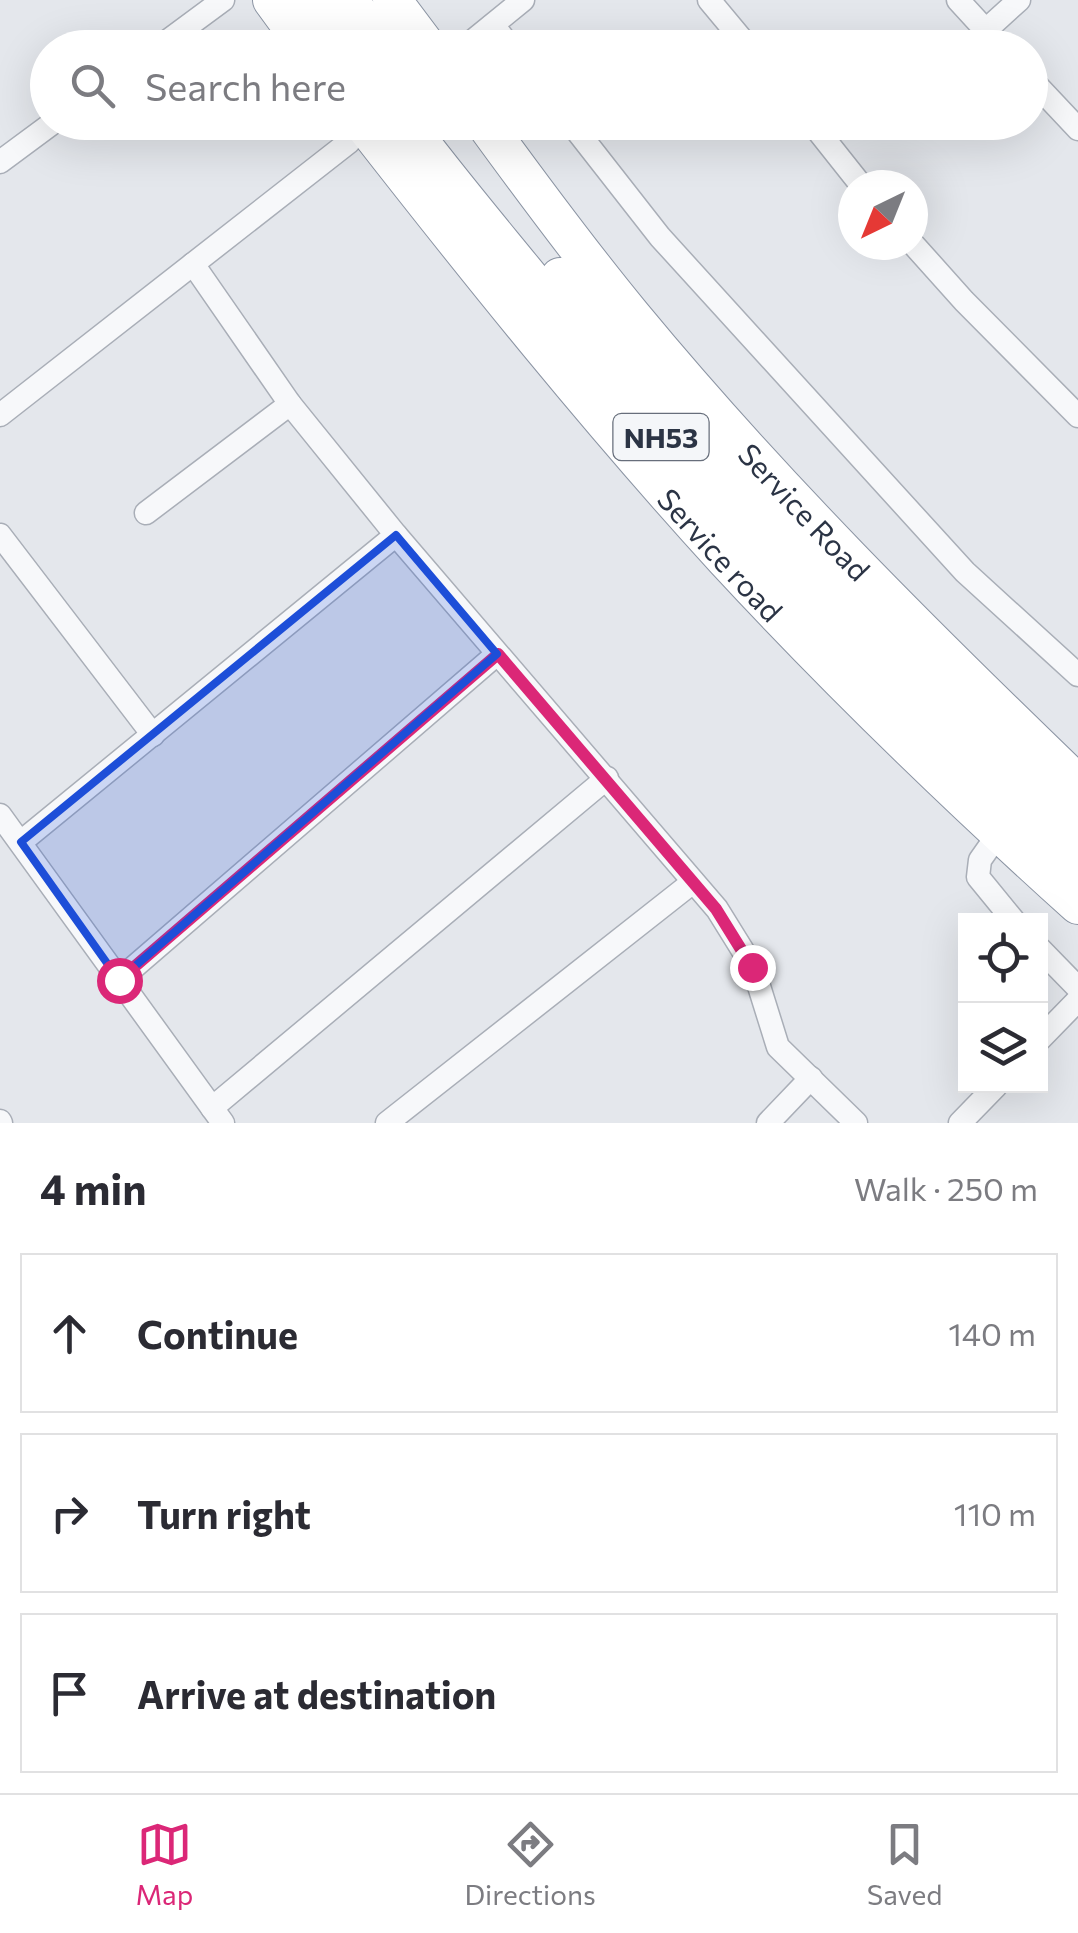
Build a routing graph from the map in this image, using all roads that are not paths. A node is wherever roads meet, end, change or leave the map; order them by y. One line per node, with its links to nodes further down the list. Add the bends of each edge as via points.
1 (223, 0): 11 (street)
2 (272, 0): 12 (highway)
3 (312, 0): 13 (highway)
4 (349, 0): 14 (highway)
5 (392, 0): 15 (highway)
6 (523, 0): 10 (street)
7 (709, 0): 18 (street)
8 (958, 0): 19 (street)
9 (1019, 0): 20 (street)
10 (493, 25): 16 (street); 17 (street)
11 (182, 30)
12 (294, 30)
13 (351, 30)
14 (363, 30)
15 (414, 30)
16 (487, 30)
17 (497, 30)
18 (734, 30)
19 (986, 30)
20 (1000, 30)
21 (1048, 97): 22 (street)
22 (1078, 129)
23 (30, 140): 31 (street)
24 (375, 140): 34 (street)
25 (399, 140): 48 (highway, Service road, via 482,275 724,558)
26 (402, 140): 50 (highway, NH53, via 779,568 912,707)
27 (409, 140): 47 (highway, NH53, via 495,201 825,577)
28 (497, 140): 45 (highway, Service Road, via 580,252 731,428 948,659)
29 (584, 140): 42 (street, via 660,237 965,572)
30 (825, 140): 32 (street)
31 (0, 162)
32 (849, 170)
33 (928, 260): 37 (street)
34 (194, 264): 35 (street); 36 (street)
35 (290, 404): 38 (street); 40 (street)
36 (0, 415)
37 (1078, 416)
38 (146, 514)
39 (0, 535): 43 (street)
40 (396, 536): 41 (street); 43 (street)
41 (498, 654): 44 (street); 55 (street)
42 (1078, 675)
43 (153, 735): 49 (street)
44 (606, 778): 51 (street); 61 (street)
45 (1078, 784)
46 (0, 815): 49 (street)
47 (1078, 826)
48 (999, 834): 52 (highway, Service road); 53 (street, via 980,860 978,877)
49 (21, 842): 55 (street)
50 (1078, 862)
51 (693, 882): 59 (street, via 752,967 778,1047); 62 (street)
52 (1078, 906)
53 (1008, 913)
54 (1048, 956): 56 (street)
55 (119, 980): 61 (street)
56 (1078, 988)
57 (1078, 1000): 58 (street)
58 (1048, 1032)
59 (810, 1078): 63 (street); 64 (street)
60 (989, 1093): 65 (street)
61 (218, 1115)
62 (387, 1123)
63 (768, 1123)
64 (856, 1123)
65 (960, 1123)

